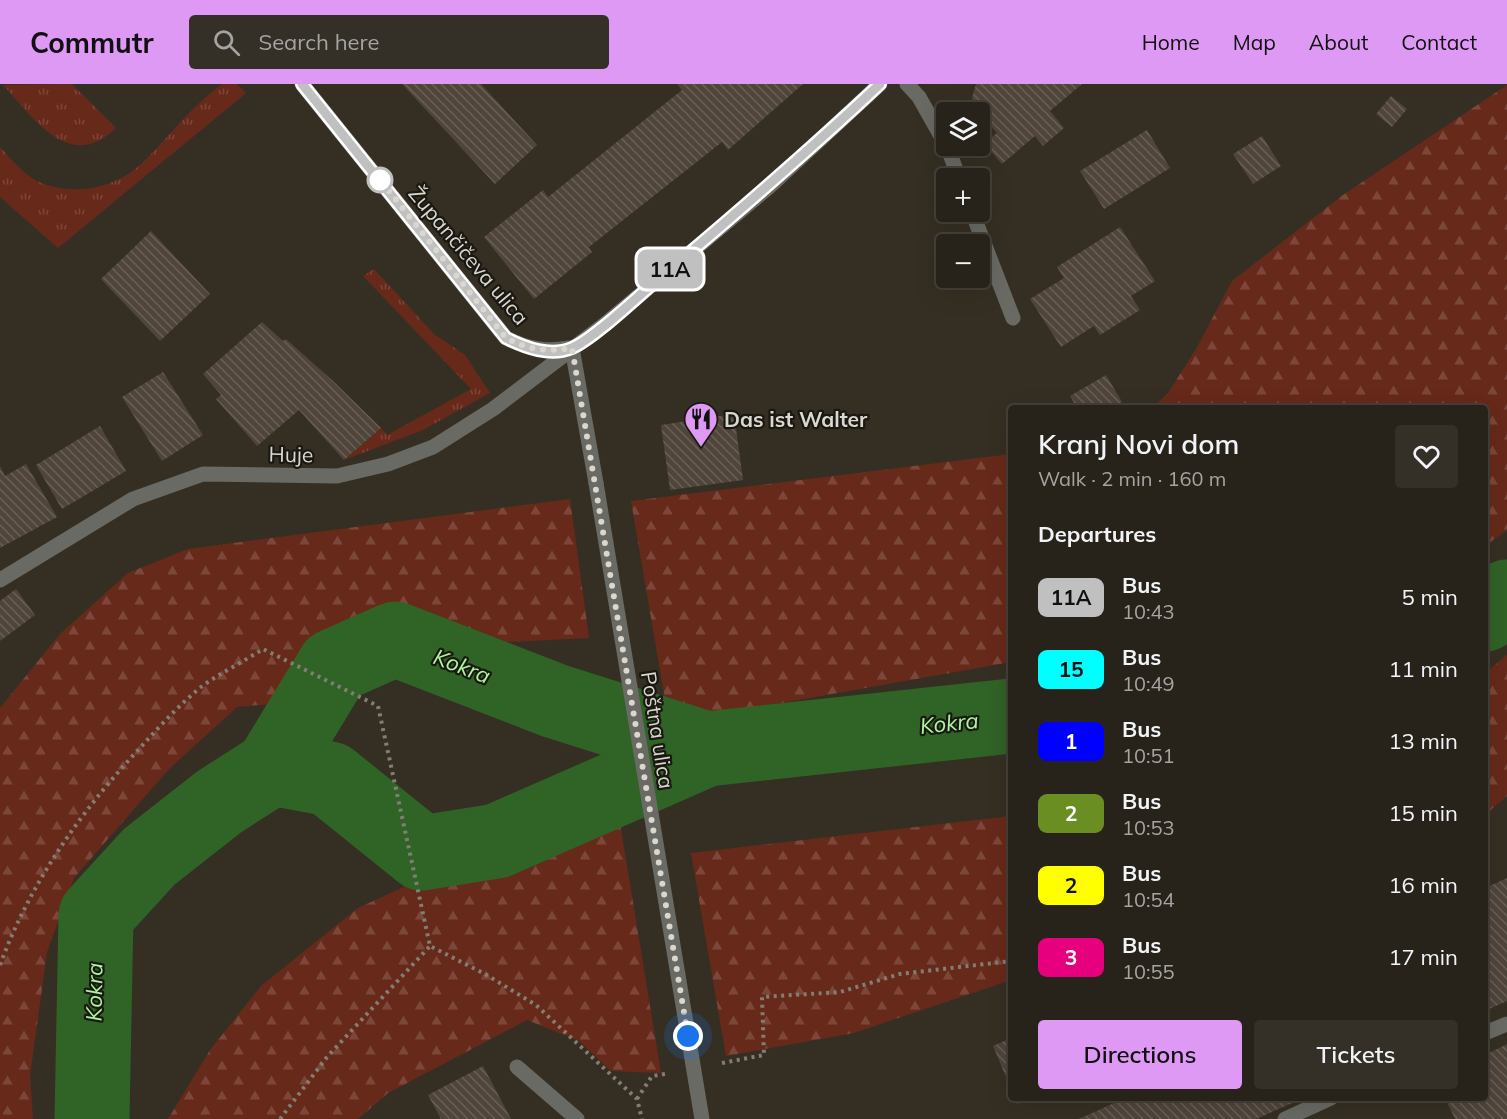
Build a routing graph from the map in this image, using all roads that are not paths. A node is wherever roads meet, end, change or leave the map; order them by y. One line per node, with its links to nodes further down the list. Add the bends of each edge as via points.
1 (302, 84): 7 (street, Župančičeva ulica, via 506,338 525,347 549,351)
2 (880, 84): 7 (street, via 769,187)
3 (907, 84): 4 (street)
4 (936, 126)
5 (976, 222): 6 (street)
6 (1013, 318)
7 (572, 348): 8 (street, Huje, via 494,409 433,447 388,464 337,476 203,474 133,499); 14 (street, Poštna ulica, bridge)
8 (0, 580)
9 (1507, 1024): 10 (street)
10 (1488, 1032)
11 (517, 1067): 13 (street)
12 (1325, 1101): 15 (street)
13 (577, 1119)
14 (702, 1119)
15 (1285, 1119)

